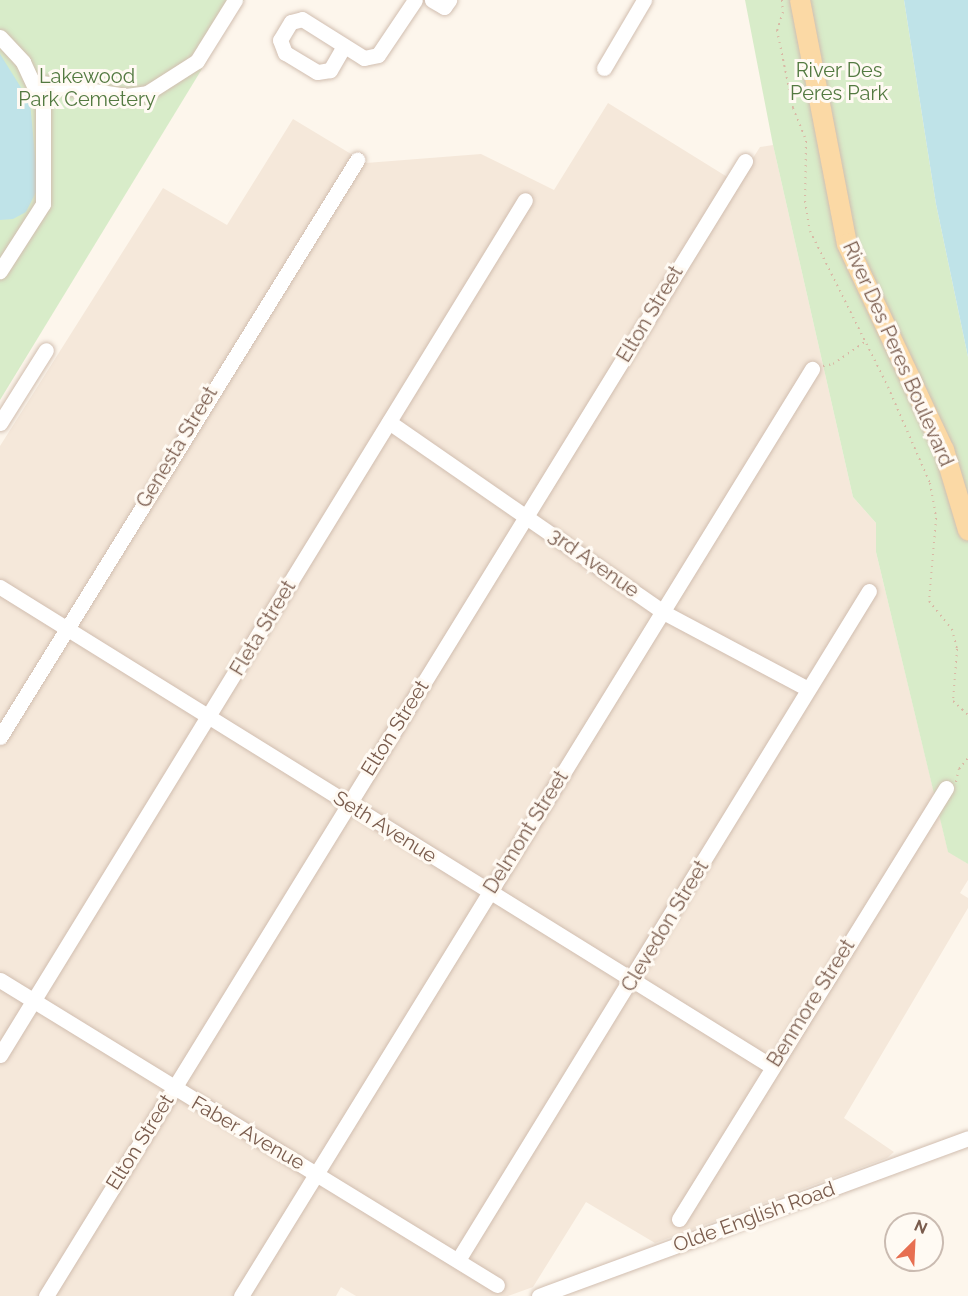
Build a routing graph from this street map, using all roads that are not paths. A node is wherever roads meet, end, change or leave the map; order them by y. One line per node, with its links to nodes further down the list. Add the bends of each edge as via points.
1 (219, 0): 8 (street)
2 (236, 0): 8 (street)
3 (415, 0): 10 (street, via 378,55 364,58)
4 (432, 0): 5 (street, via 444,7)
5 (449, 0)
6 (644, 0): 11 (street)
7 (800, 0): 22 (main road, River Des Peres Boulevard, via 847,244 940,441)
8 (218, 29): 12 (street, via 189,69 147,93 126,96)
9 (0, 37): 12 (street)
10 (344, 46)
11 (604, 69)
12 (35, 82): 16 (street, via 43,105 44,204)
13 (357, 159): 26 (street, Genesta Street)
14 (745, 161): 21 (street, Elton Street)
15 (525, 200): 19 (street, Fleta Street)
16 (0, 271)
17 (46, 350): 20 (street)
18 (812, 369): 25 (street, Delmont Street)
19 (389, 422): 21 (street, 3rd Avenue); 28 (street, Fleta Street)
20 (0, 423)
21 (528, 516): 25 (street, 3rd Avenue); 31 (street, Elton Street)
22 (968, 530)
23 (0, 587): 26 (street, Seth Avenue)
24 (869, 591): 27 (street, Clevedon Street)
25 (663, 612): 27 (street, 3rd Avenue); 32 (street, Delmont Street)
26 (67, 628): 28 (street, Seth Avenue); 29 (street, Genesta Street)
27 (808, 689): 34 (street, Clevedon Street)
28 (208, 716): 31 (street, Seth Avenue); 35 (street, Fleta Street)
29 (0, 737)
30 (946, 788): 37 (street, Benmore Street)
31 (348, 804): 32 (street, Seth Avenue); 38 (street, Elton Street)
32 (489, 892): 34 (street, Seth Avenue); 40 (street, Delmont Street)
33 (0, 980): 35 (street, Faber Avenue)
34 (633, 980): 37 (street, Seth Avenue); 42 (street, Clevedon Street)
35 (34, 1001): 36 (street, Fleta Street); 38 (street, Faber Avenue)
36 (0, 1056)
37 (771, 1066): 41 (street, Benmore Street)
38 (173, 1089): 40 (street, Faber Avenue); 44 (street, Elton Street)
39 (968, 1138): 46 (street, Olde English Road)
40 (316, 1173): 42 (street, Faber Avenue); 45 (street, Delmont Street)
41 (679, 1219)
42 (458, 1260): 43 (street, Faber Avenue)
43 (497, 1285)
44 (46, 1296)
45 (241, 1296)
46 (539, 1296)

